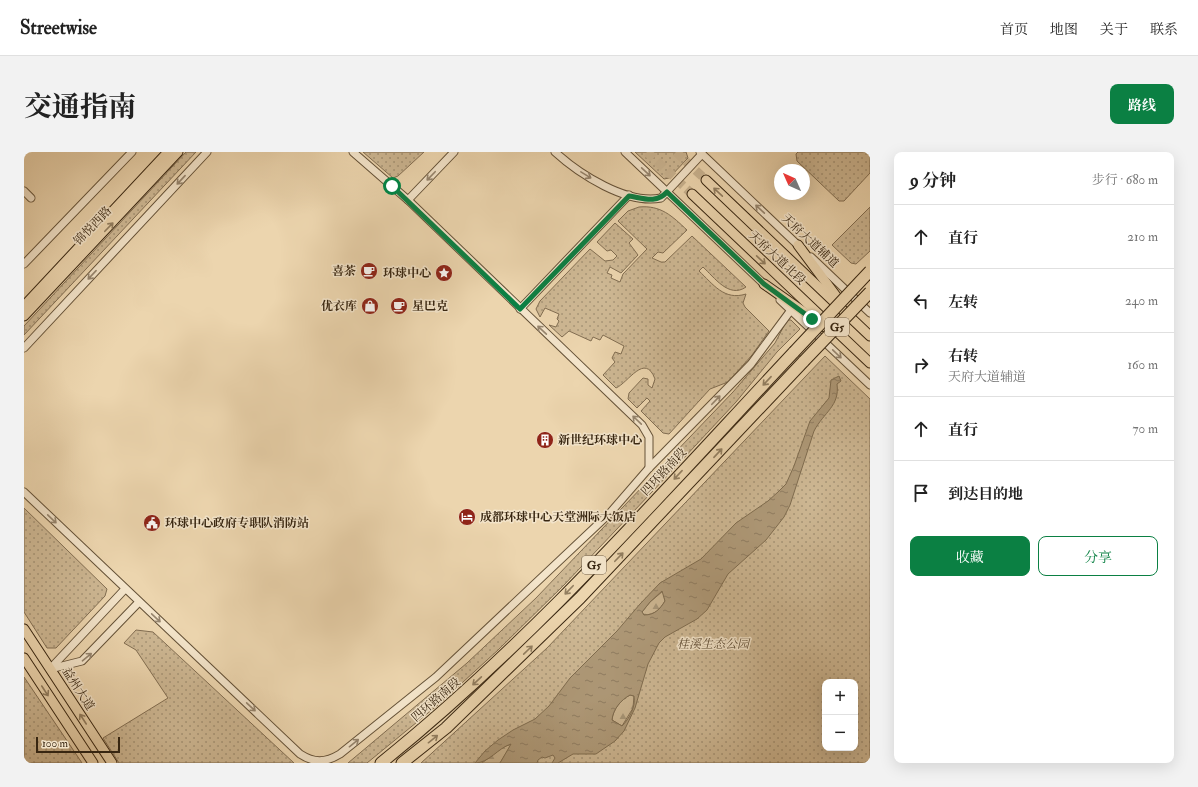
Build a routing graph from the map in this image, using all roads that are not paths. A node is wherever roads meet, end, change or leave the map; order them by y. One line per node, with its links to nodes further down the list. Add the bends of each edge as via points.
1 (132, 152): 18 (street)
2 (168, 152): 22 (main road, 锦悦西路)
3 (178, 152): 26 (main road, 锦悦西路, one-way to 3)
4 (207, 152): 30 (street, one-way to 30)
5 (353, 152): 16 (street)
6 (454, 152): 16 (street, one-way to 16)
7 (555, 152): 14 (street, one-way to 14, via 574,168)
8 (625, 152): 12 (street, one-way to 12)
9 (701, 153): 12 (street); 17 (street, 天府大道辅道, one-way to 9)
10 (706, 180): 27 (main road, 天府大道北段, one-way to 10)
11 (24, 191): 15 (street)
12 (667, 192): 14 (street, via 661,198 652,200); 20 (street)
13 (692, 194): 29 (main road, 天府大道北段, one-way to 29)
14 (629, 196): 23 (street)
15 (31, 198)
16 (408, 200): 23 (street)
17 (798, 245): 25 (street, 天府大道辅道); 27 (main road)
18 (24, 264)
19 (870, 271): 42 (highway, 四环路南段 / G5, one-way to 42, bridge, via 613,546 516,645 464,694)
20 (764, 284): 24 (street); 29 (main road)
21 (870, 292): 43 (highway, G5, one-way to 21, bridge, via 446,728 580,598)
22 (24, 306)
23 (520, 309): 33 (street, one-way to 23, via 649,437 642,425)
24 (791, 310): 32 (street, one-way to 32); 33 (street, one-way to 24, via 751,364)
25 (870, 313)
26 (24, 316)
27 (858, 325): 28 (main road)
28 (870, 336)
29 (845, 339): 31 (main road)
30 (24, 348)
31 (870, 363)
32 (870, 385)
33 (649, 468): 36 (street, one-way to 33, via 300,754 307,760 323,762 340,754 436,677 610,512)
34 (24, 492): 35 (street, one-way to 35)
35 (125, 589): 36 (street); 39 (street)
36 (139, 602): 39 (street, one-way to 36, via 82,661)
37 (24, 629): 39 (main road, 益州大道)
38 (24, 658): 40 (main road, one-way to 40)
39 (50, 669): 41 (main road, 益州大道, one-way to 39)
40 (93, 763)
41 (112, 763)
42 (381, 763)
43 (402, 763)

